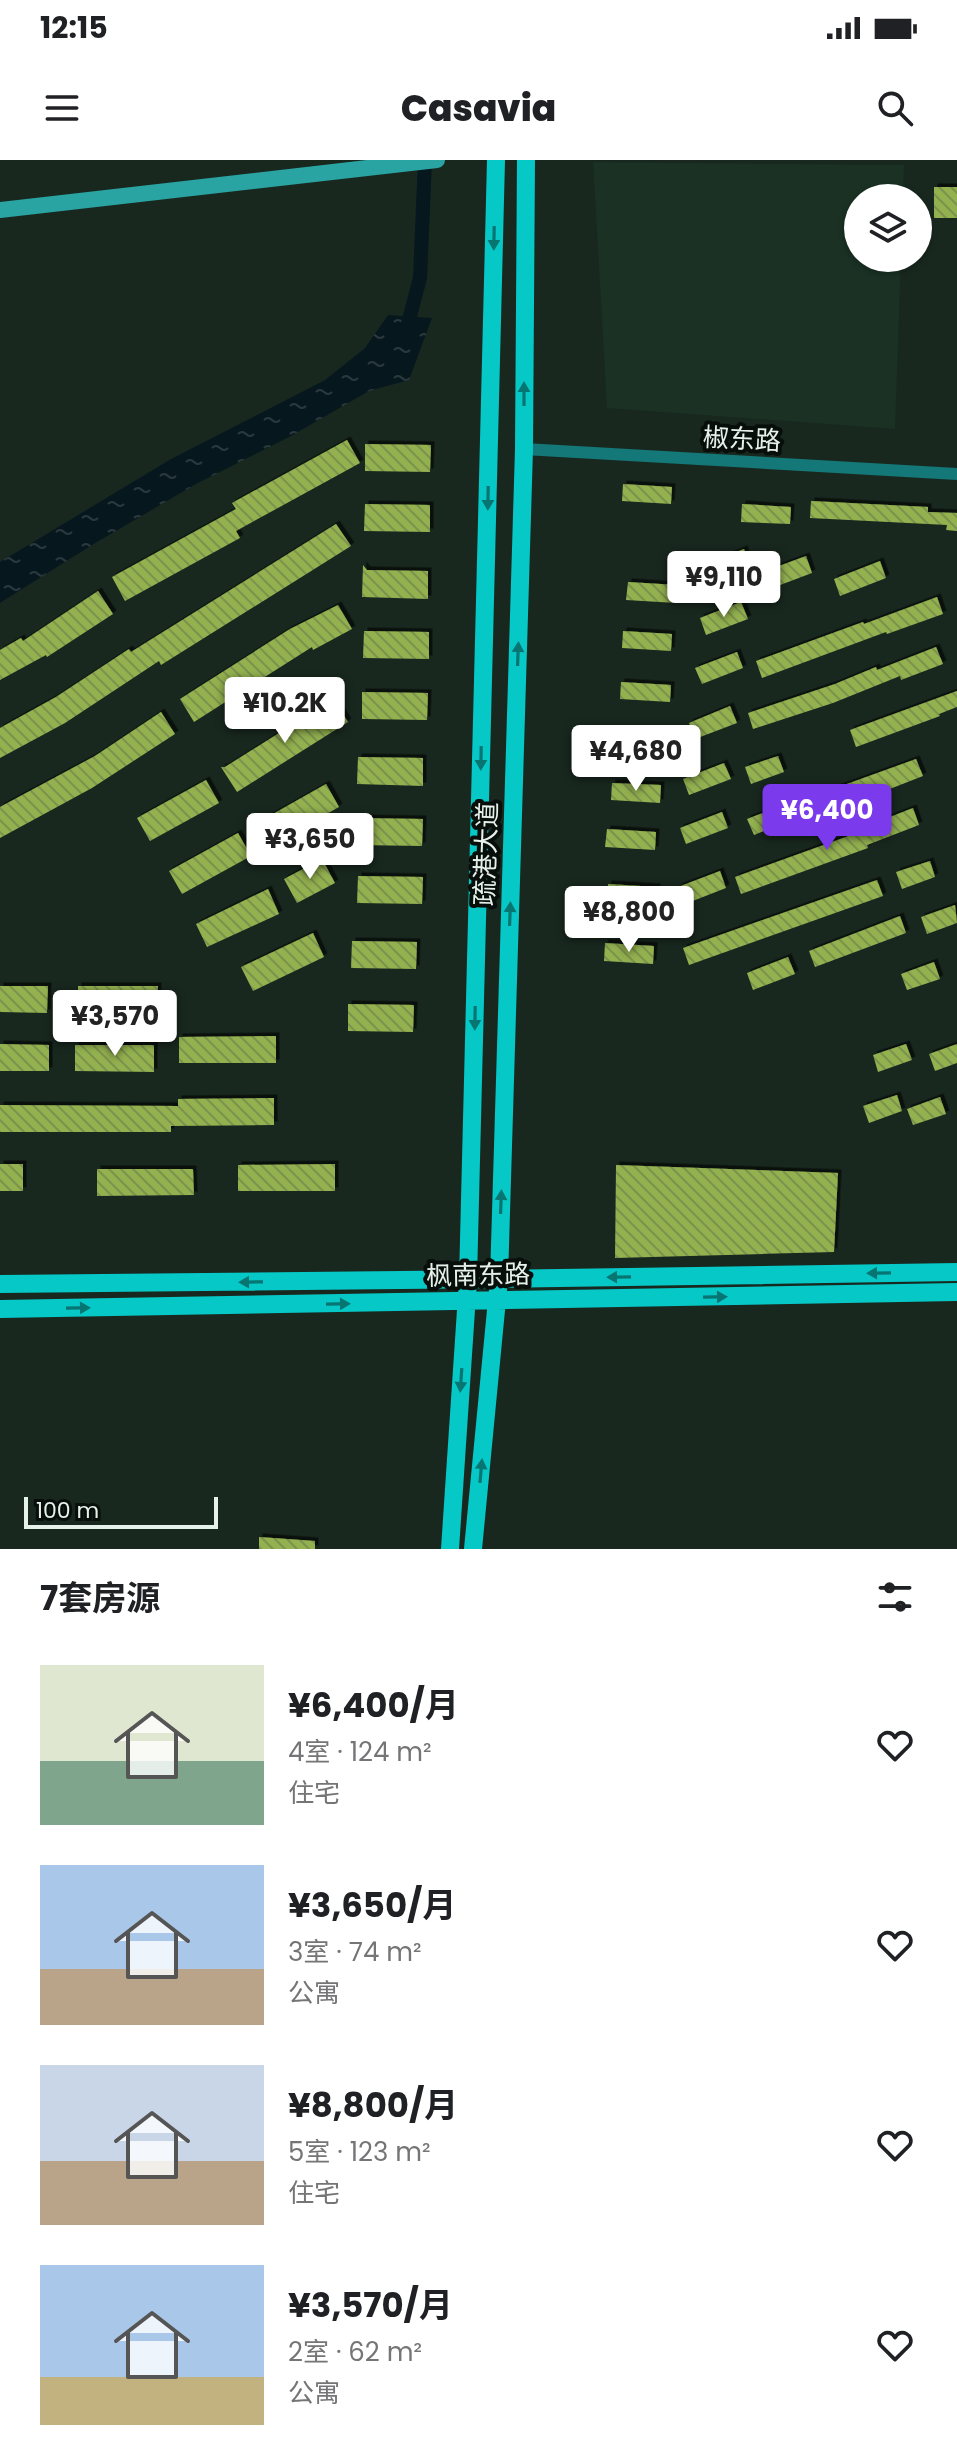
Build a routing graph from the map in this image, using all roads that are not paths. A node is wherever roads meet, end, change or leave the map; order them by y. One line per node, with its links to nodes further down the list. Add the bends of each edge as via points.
1 (437, 160): 4 (main road)
2 (496, 160): 9 (main road, 疏港大道, one-way to 9)
3 (526, 160): 5 (main road, 疏港大道, one-way to 3)
4 (0, 210)
5 (524, 449): 6 (street, 椒东路); 8 (main road, 疏港大道, one-way to 5)
6 (957, 474)
7 (957, 1272): 8 (main road, one-way to 8)
8 (499, 1279): 9 (main road); 12 (main road, 疏港大道)
9 (468, 1280): 10 (main road, one-way to 10); 13 (main road, 疏港大道)
10 (0, 1284)
11 (957, 1292): 12 (main road, 枫南东路, one-way to 11)
12 (497, 1301): 13 (main road, 枫南东路); 16 (main road, 疏港大道, one-way to 12)
13 (467, 1302): 14 (main road, 枫南东路, one-way to 13); 15 (main road, 疏港大道, one-way to 15)
14 (0, 1309)
15 (450, 1549)
16 (473, 1549)

